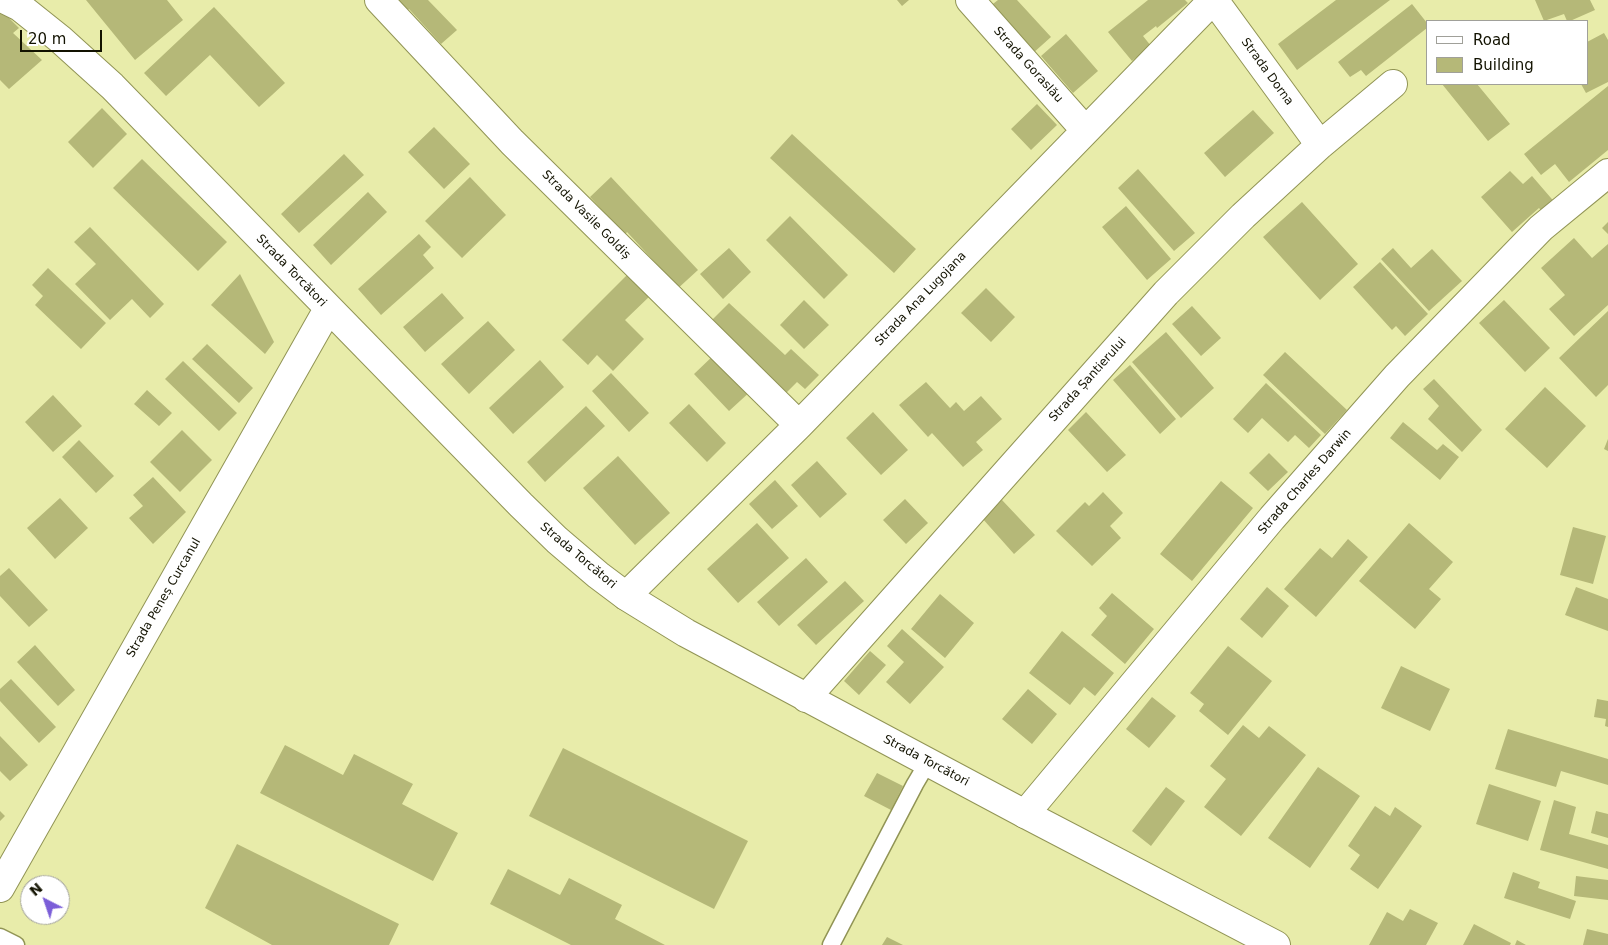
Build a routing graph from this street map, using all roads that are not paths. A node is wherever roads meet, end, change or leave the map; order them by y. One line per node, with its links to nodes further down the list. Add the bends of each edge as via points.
1 (6, 0): 9 (street, Strada Torcători, via 20,7 60,39 112,86)
2 (379, 0): 10 (street, Strada Vasile Goldiș, via 512,142)
3 (970, 0): 6 (street, Strada Goraslău)
4 (1214, 0): 6 (street, Strada Ana Lugojana); 7 (street, Strada Dorna)
5 (1393, 84): 7 (street, Strada Șantierului)
6 (1085, 130): 10 (street, Strada Ana Lugojana)
7 (1320, 145): 12 (street, Strada Șantierului, via 1166,293)
8 (1608, 173): 14 (street, Strada Charles Darwin, via 1541,228 1398,376 1272,518)
9 (328, 309): 11 (street, Strada Torcători, via 551,535); 15 (street, Strada Peneș Curcanul)
10 (799, 425): 11 (street, Strada Ana Lugojana)
11 (626, 596): 12 (street, Strada Torcători, via 686,633)
12 (806, 698): 13 (street, Strada Torcători)
13 (928, 762): 14 (street, Strada Torcători); 18 (lane)
14 (1025, 814): 19 (street, Strada Torcători)
15 (0, 888)
16 (0, 937): 17 (lane)
17 (16, 945)
18 (831, 945)
19 (1276, 945)

